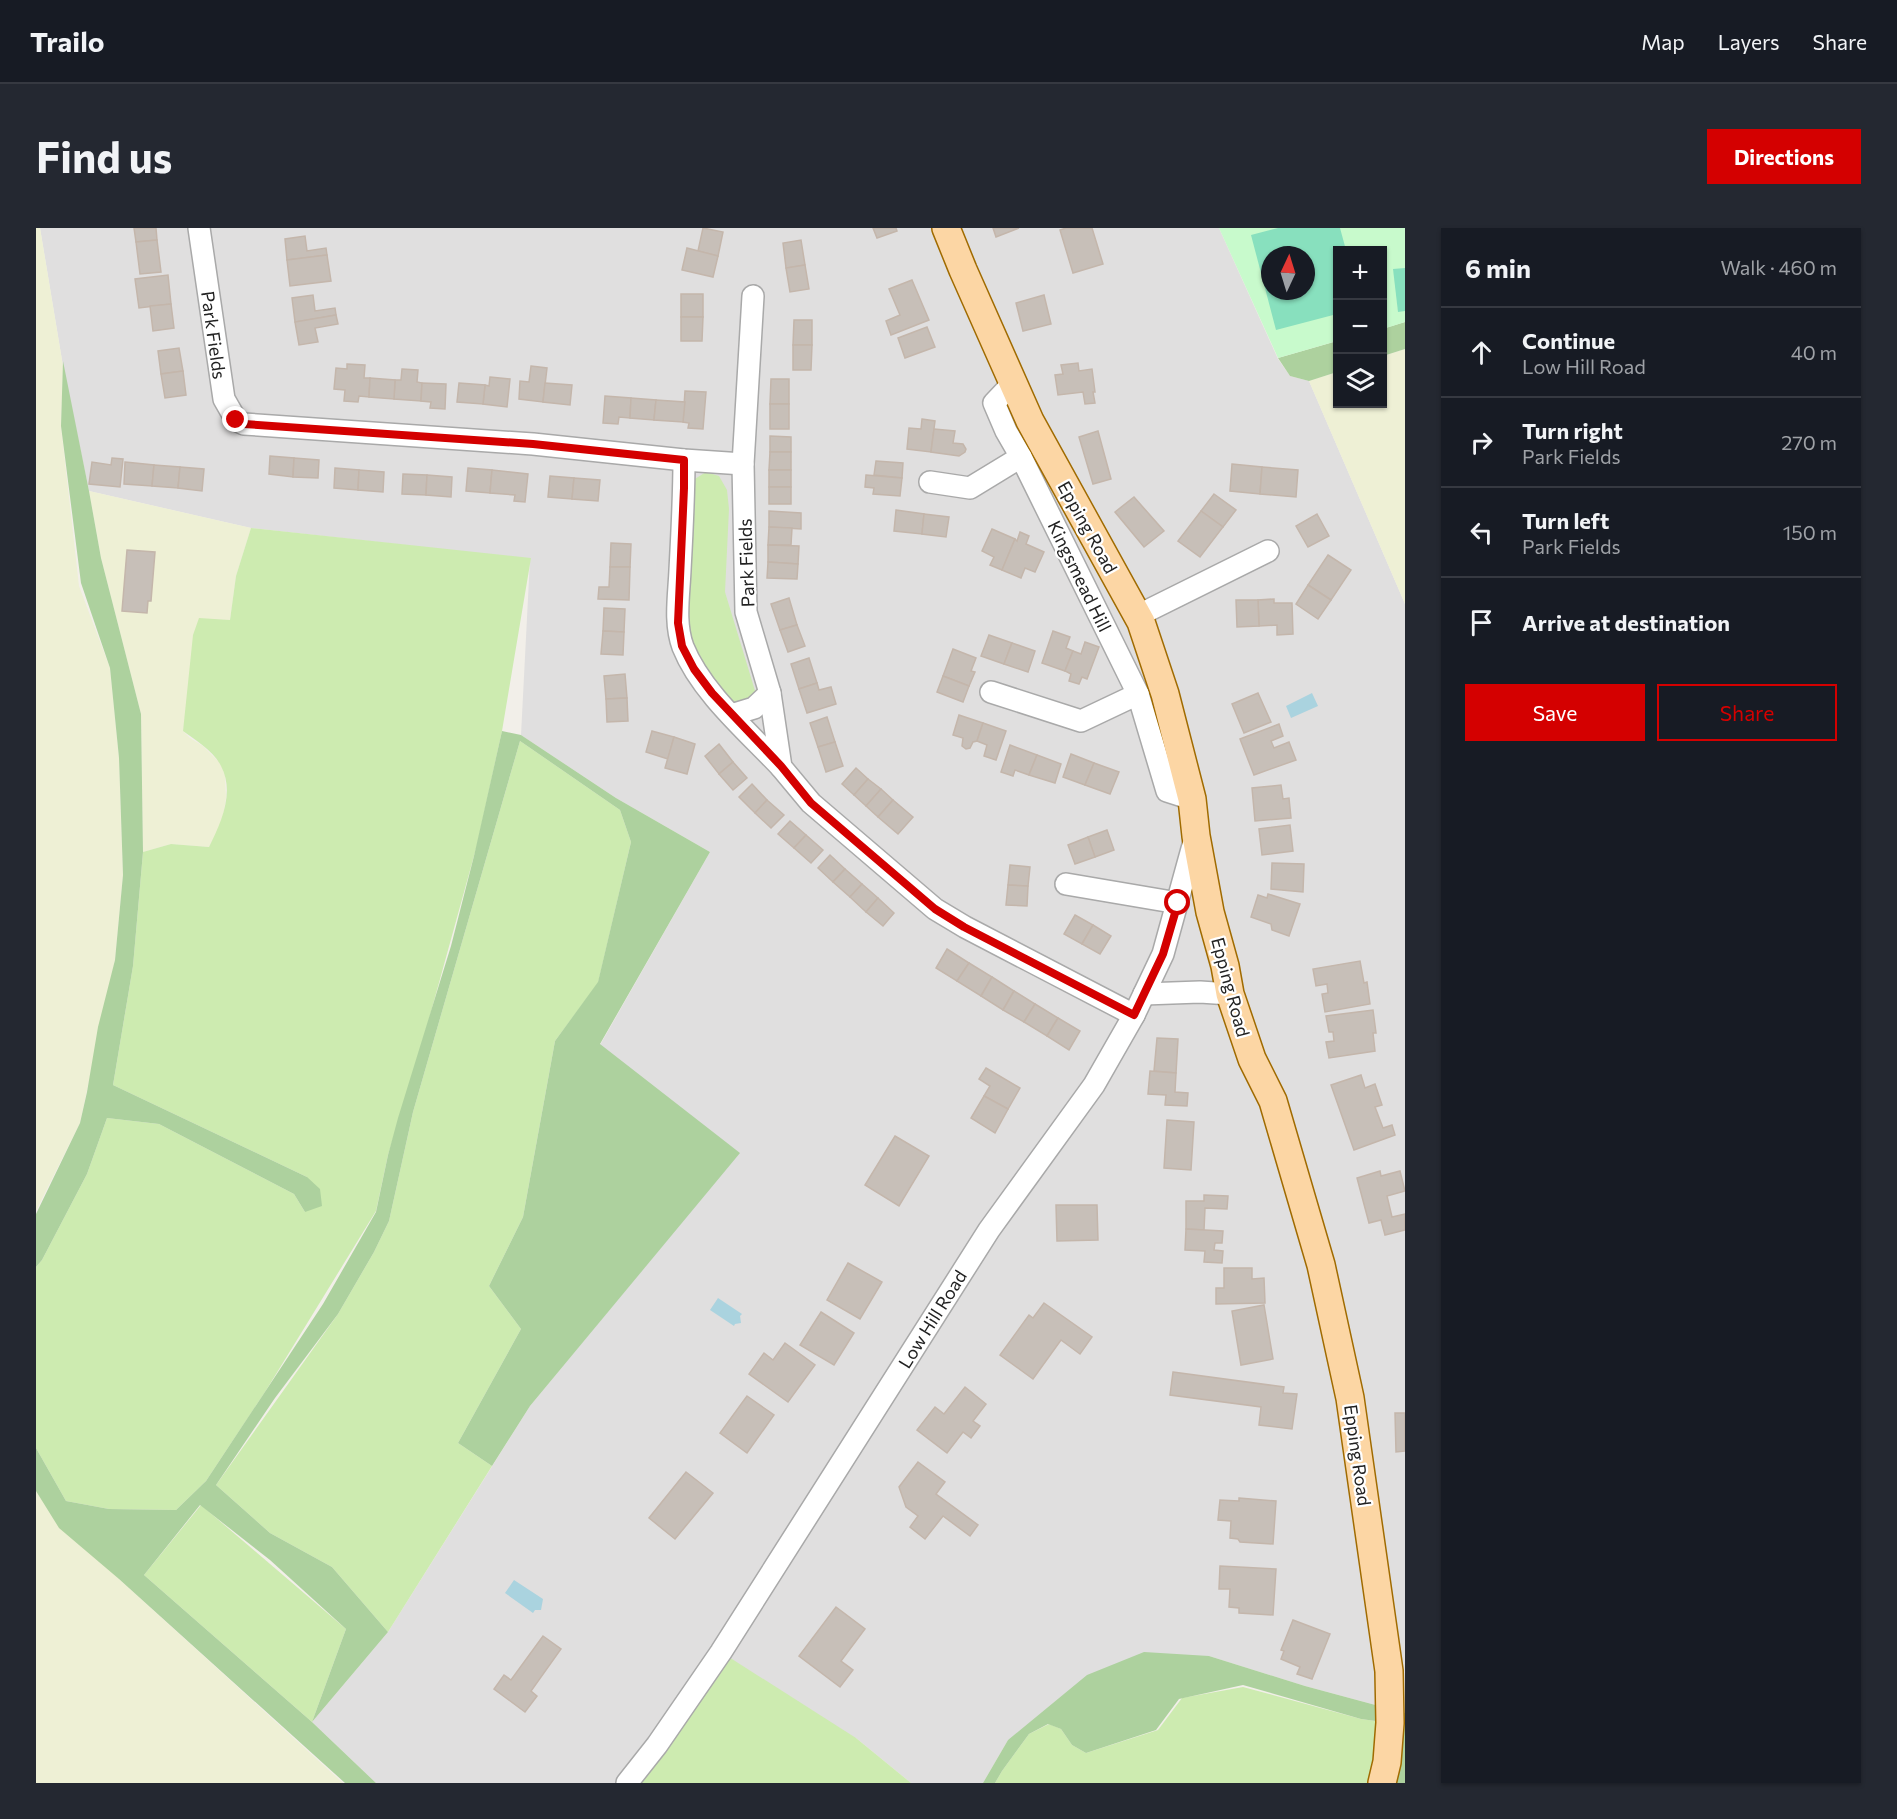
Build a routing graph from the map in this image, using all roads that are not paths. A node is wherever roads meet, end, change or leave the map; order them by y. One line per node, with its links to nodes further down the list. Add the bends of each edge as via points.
1 (199, 228): 6 (street, Park Fields, via 224,399 236,420 244,424 545,444)
2 (946, 228): 4 (main road, Epping Road)
3 (753, 296): 7 (street, Park Fields)
4 (1013, 383): 5 (street, Kingsmead Hill, via 994,403); 10 (main road, Epping Road)
5 (1021, 457): 8 (street, via 970,488); 13 (street, Kingsmead Hill)
6 (684, 460): 7 (street, Park Fields); 14 (street, via 678,623 682,646 694,669)
7 (743, 464): 12 (street, Park Fields, via 746,612)
8 (930, 482)
9 (1268, 551): 10 (street)
10 (1137, 616): 16 (main road, Epping Road, via 1165,694)
11 (991, 692): 13 (street, via 1081,721)
12 (770, 693): 14 (street, via 754,708); 15 (street, Park Fields)
13 (1138, 694): 16 (street, Kingsmead Hill, via 1167,791)
14 (731, 715): 15 (street)
15 (781, 766): 22 (street, via 811,803 935,909)
16 (1192, 799): 17 (main road, Epping Road)
17 (1196, 836): 19 (street, Low Hill Road); 21 (main road, Epping Road)
18 (1066, 884): 19 (street)
19 (1178, 903): 20 (street, Low Hill Road, via 1163,954)
20 (1144, 994): 21 (street); 22 (street, Low Hill Road)
21 (1230, 994): 24 (main road, Epping Road, via 1252,1059 1273,1101 1321,1265 1350,1398 1389,1671 1390,1723)
22 (1134, 1015): 23 (street, Low Hill Road, via 1094,1085 982,1240 721,1652)
23 (627, 1783)
24 (1382, 1783)

